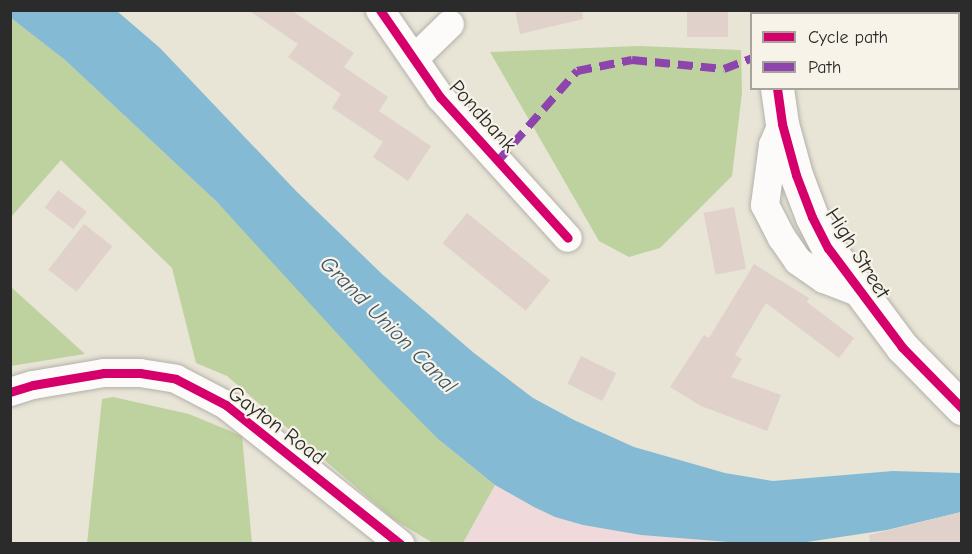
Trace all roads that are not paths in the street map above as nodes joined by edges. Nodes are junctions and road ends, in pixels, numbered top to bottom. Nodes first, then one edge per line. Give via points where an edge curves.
1 (380, 10) edge
2 (450, 24) dead end
3 (414, 59) junction
4 (777, 90) edge
5 (568, 238) dead end
6 (10, 392) edge
7 (962, 408) edge
8 (400, 543) edge

1 - 3 street, Pondbank
2 - 3 street
3 - 5 street, Pondbank via 440,97
4 - 7 street, High Street via 796,175 828,248 902,347
6 - 8 street, Gayton Road via 104,373 176,379 226,405

